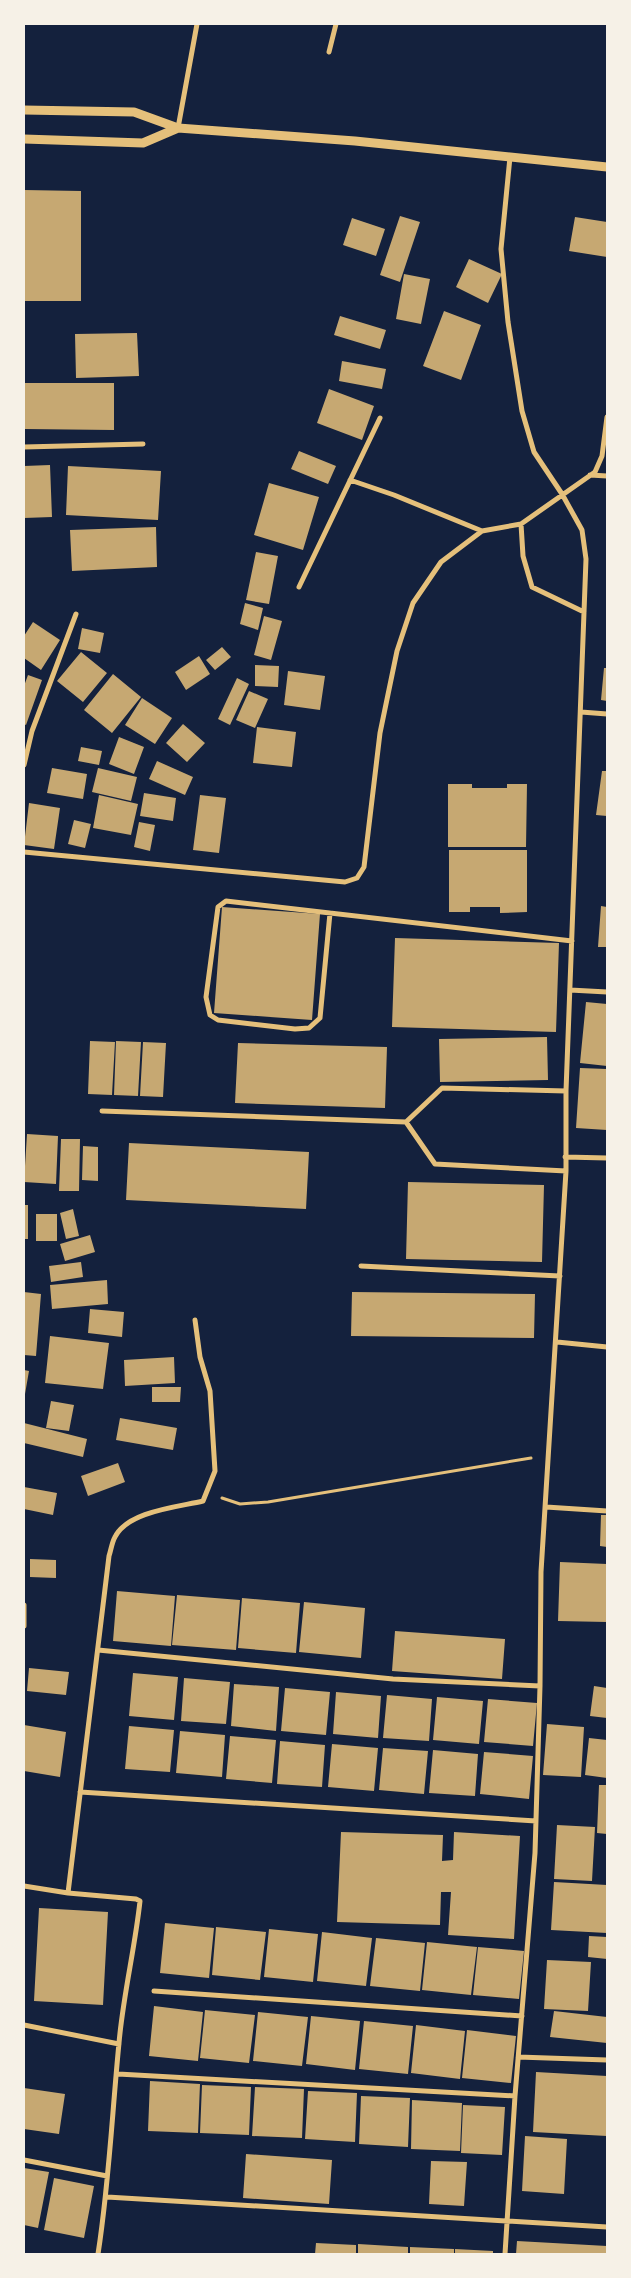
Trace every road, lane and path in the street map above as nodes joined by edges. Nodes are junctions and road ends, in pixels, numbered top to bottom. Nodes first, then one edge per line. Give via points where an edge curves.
1 (197, 24) edge
2 (336, 24) edge
3 (329, 52) dead end
4 (24, 110) edge
5 (178, 128) junction
6 (24, 138) edge
7 (510, 157) junction
8 (607, 167) edge
9 (607, 416) edge
10 (380, 418) dead end
11 (143, 444) dead end
12 (24, 447) edge
13 (590, 475) junction
14 (607, 476) edge
15 (350, 480) junction
16 (562, 494) junction
17 (521, 524) junction
18 (482, 530) junction
19 (299, 588) dead end
20 (584, 612) junction
21 (76, 614) dead end
22 (580, 712) junction
23 (607, 714) edge
24 (24, 765) edge
25 (24, 852) edge
26 (330, 913) junction
27 (572, 941) junction
28 (570, 990) junction
29 (607, 992) edge
30 (566, 1091) junction
31 (102, 1112) dead end
32 (406, 1122) junction
33 (566, 1157) junction
34 (607, 1158) edge
35 (566, 1171) junction
36 (361, 1266) dead end
37 (560, 1276) junction
38 (195, 1320) dead end
39 (556, 1342) junction
40 (607, 1347) edge
41 (549, 1455) junction
42 (210, 1489) junction
43 (546, 1508) junction
44 (607, 1511) edge
45 (24, 1605) edge
46 (24, 1626) edge
47 (98, 1650) junction
48 (540, 1686) junction
49 (80, 1792) junction
50 (536, 1821) junction
51 (24, 1886) edge
52 (68, 1893) junction
53 (154, 1991) dead end
54 (522, 2016) junction
55 (24, 2025) edge
56 (119, 2044) junction
57 (518, 2057) junction
58 (607, 2060) edge
59 (118, 2074) junction
60 (515, 2096) junction
61 (24, 2160) edge
62 (107, 2176) junction
63 (107, 2197) junction
64 (506, 2222) junction
65 (607, 2227) edge
66 (98, 2254) edge
67 (506, 2254) edge

1 - 5 street
2 - 3 street
4 - 5 street via 134,112
5 - 6 street via 143,143
5 - 7 street
7 - 8 street
7 - 16 street via 501,249 508,322 522,412 534,452
9 - 13 street via 602,456 595,472
10 - 15 street
11 - 12 street
13 - 14 street
13 - 16 street
15 - 18 street
15 - 19 street
16 - 17 street
16 - 20 street via 582,530 586,559
17 - 18 street
17 - 20 street via 523,556 532,587
18 - 25 street via 441,562 413,603 397,651 382,724 364,867 357,878 345,882
20 - 22 street
21 - 24 street via 32,732
22 - 23 street
22 - 27 street
26 - 26 street via 320,1018 309,1028 218,1020 210,1015 206,997 218,907 226,901 240,901
26 - 27 street
27 - 28 street
28 - 29 street
28 - 30 street
30 - 32 street via 442,1088
30 - 33 street
31 - 32 street
32 - 35 street via 436,1164
33 - 34 street
33 - 35 street
35 - 37 street
36 - 37 street
37 - 39 street
38 - 42 street via 210,1392 215,1472
39 - 40 street
39 - 41 street
41 - 42 path via 268,1502 240,1504 225,1500
41 - 43 street
42 - 47 street via 203,1501 146,1514 124,1525 115,1537 109,1556
43 - 44 street
43 - 48 street via 541,1572
45 - 46 street
47 - 48 street via 393,1679
47 - 49 street
48 - 50 street
49 - 50 street
49 - 52 street
50 - 54 street
51 - 52 street
52 - 56 street via 140,1901
53 - 54 street
54 - 57 street
55 - 56 street
56 - 59 street
57 - 58 street
57 - 60 street
59 - 60 street
59 - 62 street
60 - 64 street
61 - 62 street
62 - 63 street
63 - 64 street
63 - 66 street
64 - 65 street
64 - 67 street

